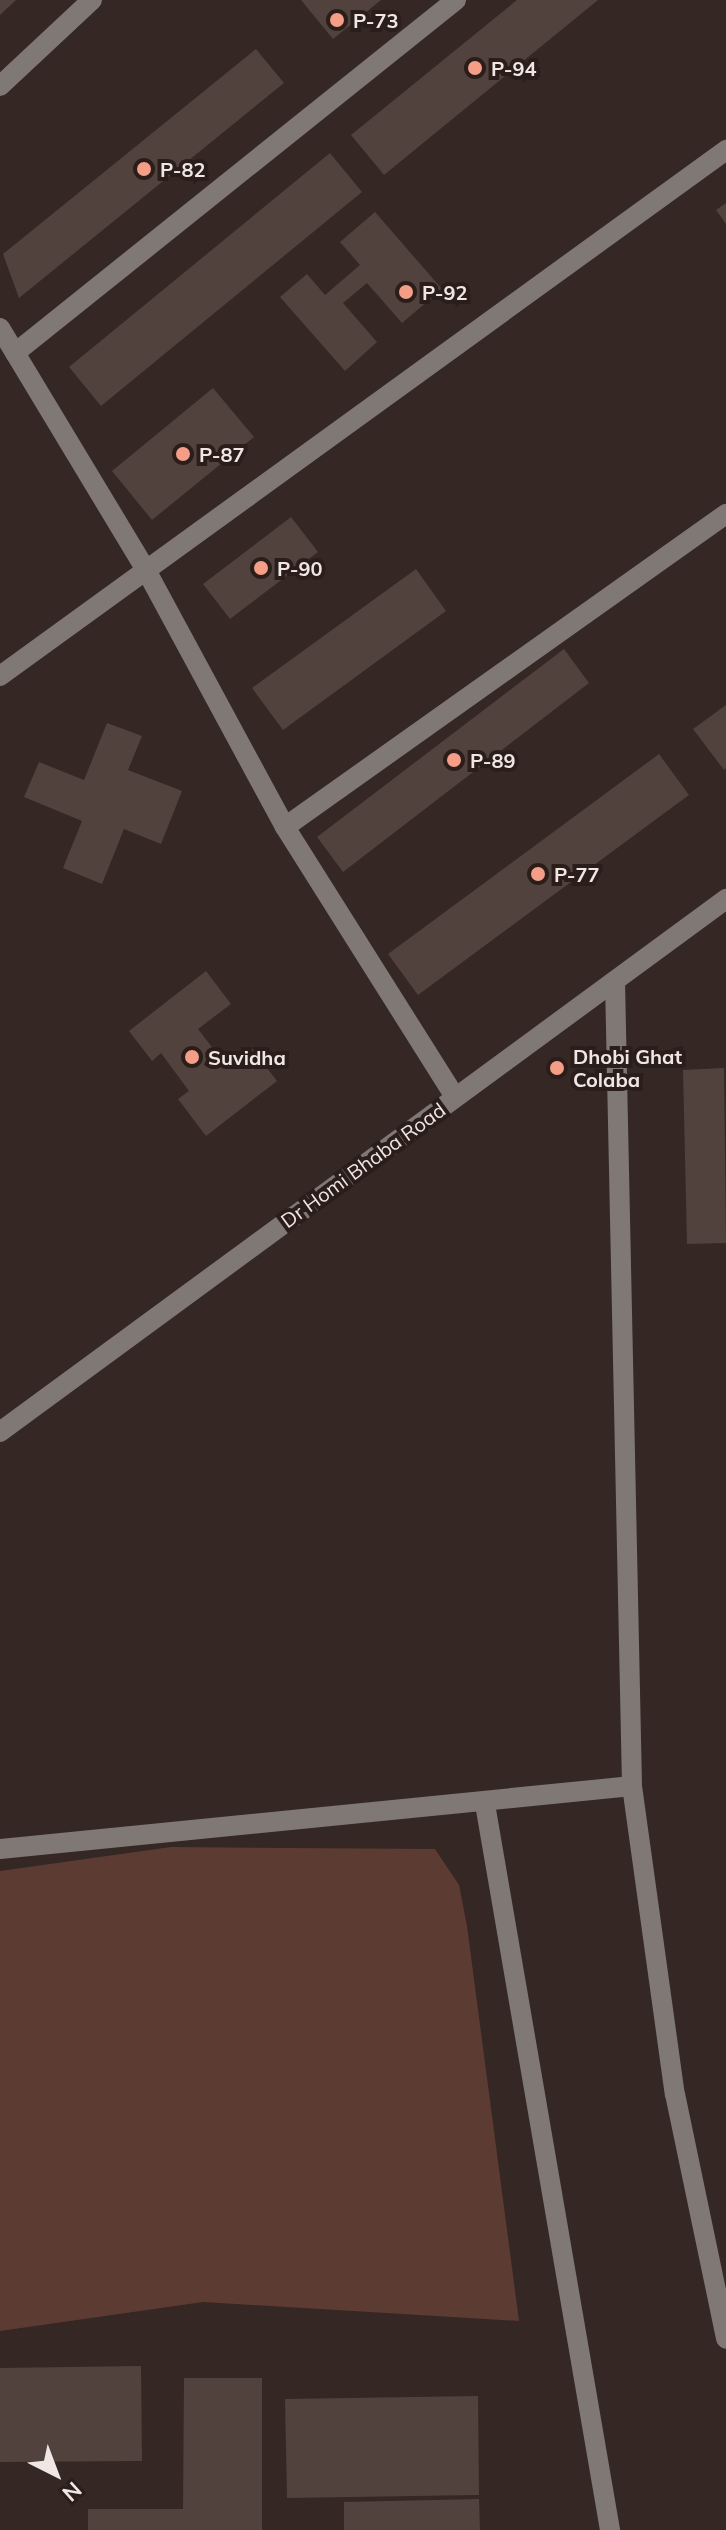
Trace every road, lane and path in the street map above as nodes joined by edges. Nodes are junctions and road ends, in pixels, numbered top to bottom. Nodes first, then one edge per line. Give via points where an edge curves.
1 (92, 0) edge
2 (456, 0) edge
3 (0, 86) edge
4 (726, 150) edge
5 (0, 328) edge
6 (15, 353) junction
7 (726, 514) edge
8 (146, 570) junction
9 (0, 676) edge
10 (285, 827) junction
11 (726, 899) edge
12 (615, 981) junction
13 (455, 1097) junction
14 (0, 1432) edge
15 (632, 1786) junction
16 (485, 1804) junction
17 (0, 1849) edge
18 (726, 2339) edge
19 (610, 2530) edge

1 - 3 street
2 - 6 street
4 - 8 street
5 - 6 street
6 - 8 street
7 - 10 street
8 - 9 street
8 - 10 street
10 - 13 street
11 - 12 street, Dr Homi Bhaba Road
12 - 13 street, Dr Homi Bhaba Road
12 - 15 street
13 - 14 street, Dr Homi Bhaba Road
15 - 16 street
15 - 18 street via 675,2094
16 - 17 street
16 - 19 street

